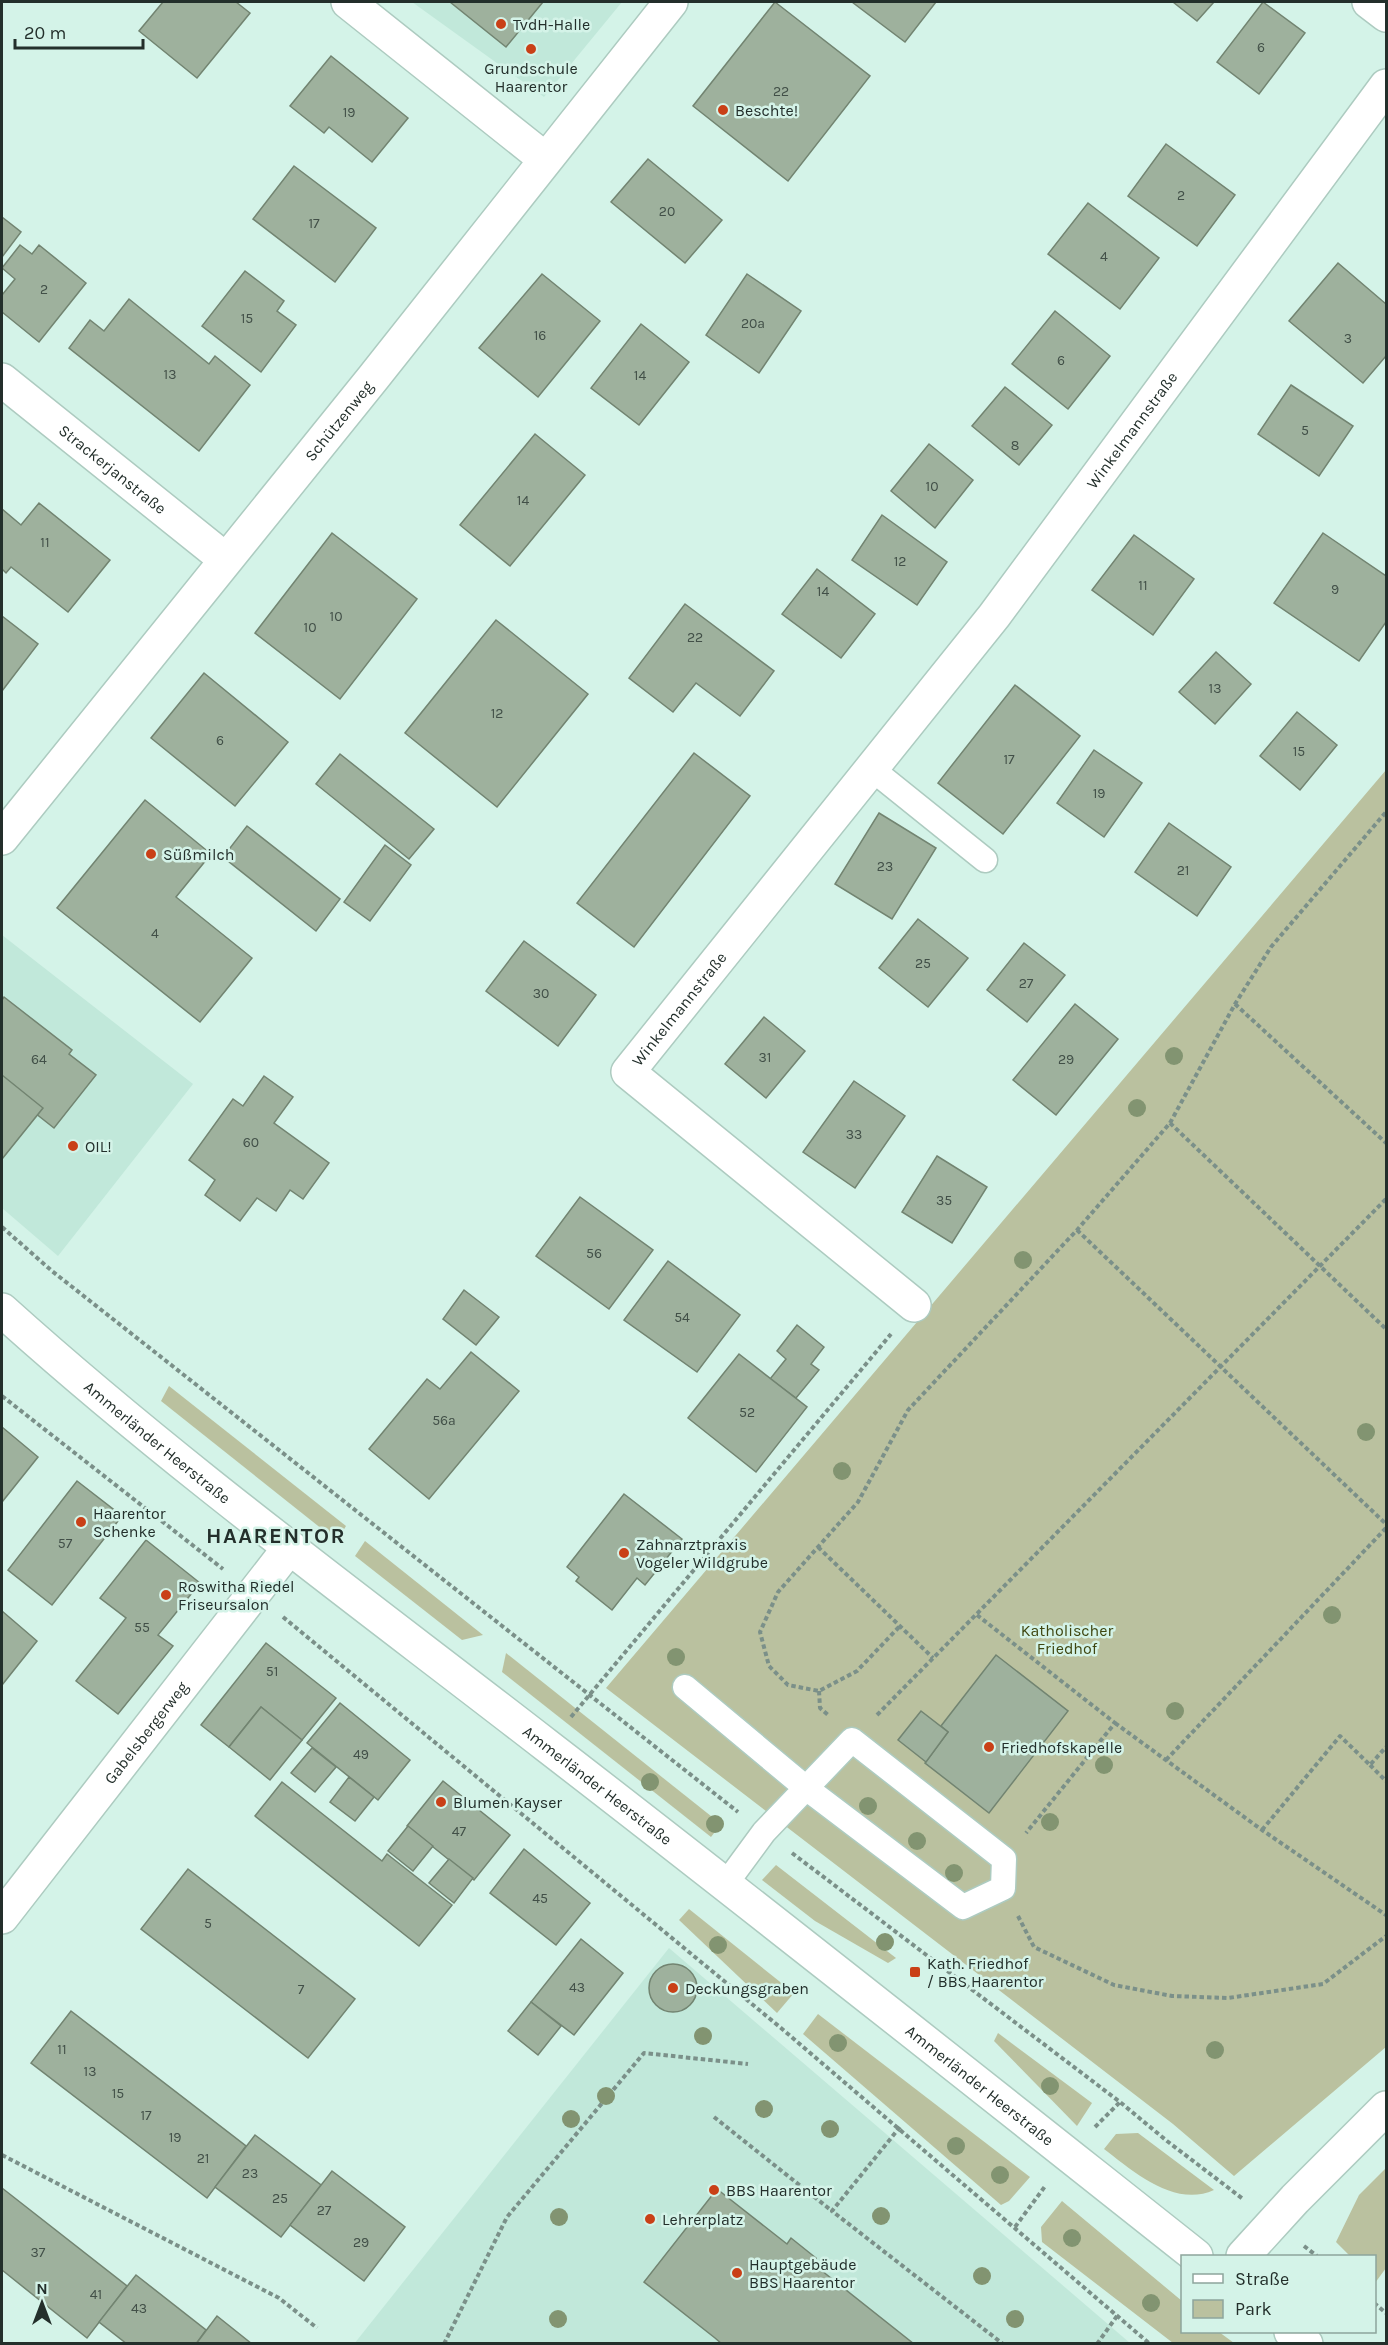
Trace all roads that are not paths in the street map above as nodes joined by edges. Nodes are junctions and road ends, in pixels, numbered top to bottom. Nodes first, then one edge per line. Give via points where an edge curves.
1 (348, 2) edge
2 (671, 2) edge
3 (1369, 2) edge
4 (1386, 15) edge
5 (1386, 86) edge
6 (545, 159) junction
7 (2, 380) edge
8 (225, 559) junction
9 (873, 770) junction
10 (2, 838) edge
11 (986, 860) dead end
12 (914, 1305) road end
13 (2, 1310) edge
14 (291, 1547) junction
15 (685, 1687) dead end
16 (806, 1788) junction
17 (725, 1886) junction
18 (2, 1917) edge
19 (1386, 2108) edge
20 (1195, 2255) edge
21 (1244, 2255) edge
22 (1294, 2333) edge
23 (1306, 2343) edge

1 - 6 main road
2 - 6 main road, Schützenweg
3 - 4 main road
5 - 9 main road, Winkelmannstraße via 994,616
6 - 8 main road, Schützenweg
7 - 8 main road, Strackerjanstraße
8 - 10 main road, Schützenweg
9 - 11 lane
9 - 12 main road, Winkelmannstraße via 628,1072
13 - 14 main road, Ammerländer Heerstraße via 75,1376
14 - 17 main road, Ammerländer Heerstraße
14 - 18 main road, Gabelsbergerweg
15 - 16 lane
16 - 16 lane via 963,1907 1003,1888 1004,1859 852,1740
16 - 17 lane via 764,1832
17 - 20 main road, Ammerländer Heerstraße
19 - 21 main road
22 - 23 main road

